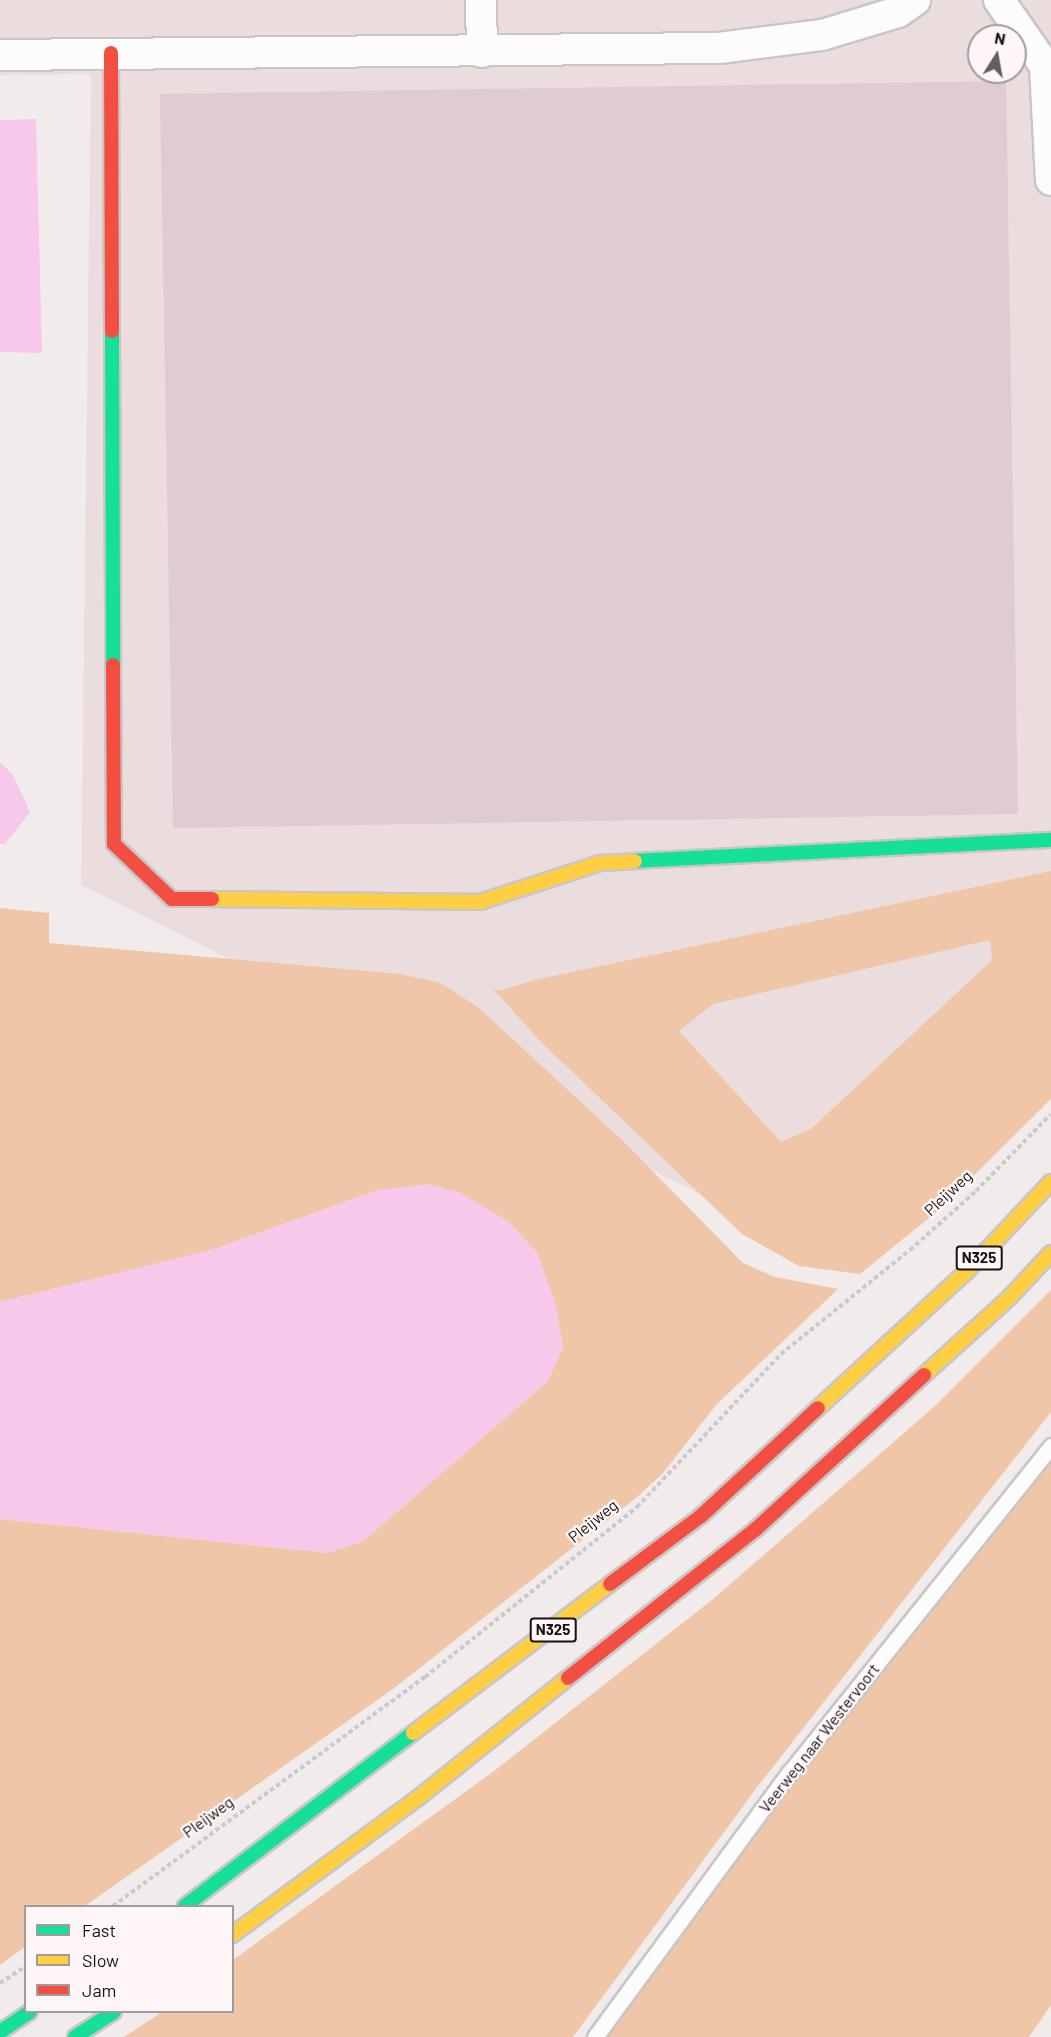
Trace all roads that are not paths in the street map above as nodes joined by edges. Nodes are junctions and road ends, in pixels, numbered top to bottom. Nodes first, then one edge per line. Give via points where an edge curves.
1 (481, 0) edge
2 (915, 0) edge
3 (999, 0) edge
4 (482, 52) junction
5 (111, 53) junction
6 (0, 55) edge
7 (1051, 180) edge
8 (1051, 840) edge
9 (1051, 1182) edge
10 (1051, 1253) edge
11 (1051, 1446) edge
12 (186, 1905) edge
13 (234, 1934) edge
14 (28, 2013) edge
15 (112, 2013) edge
16 (0, 2032) edge
17 (75, 2037) edge
18 (595, 2037) edge

1 - 4 street
2 - 4 street via 898,12 822,35 731,47
3 - 7 street via 1045,66
4 - 5 street
5 - 6 street
5 - 8 main road via 114,844 172,899 480,902 600,863
9 - 12 main road, N325 via 969,1269 701,1516
10 - 13 main road, N325 via 1010,1297 756,1529 423,1794
11 - 18 lane, Veerweg naar Westervoort via 790,1773
14 - 16 main road
15 - 17 main road

